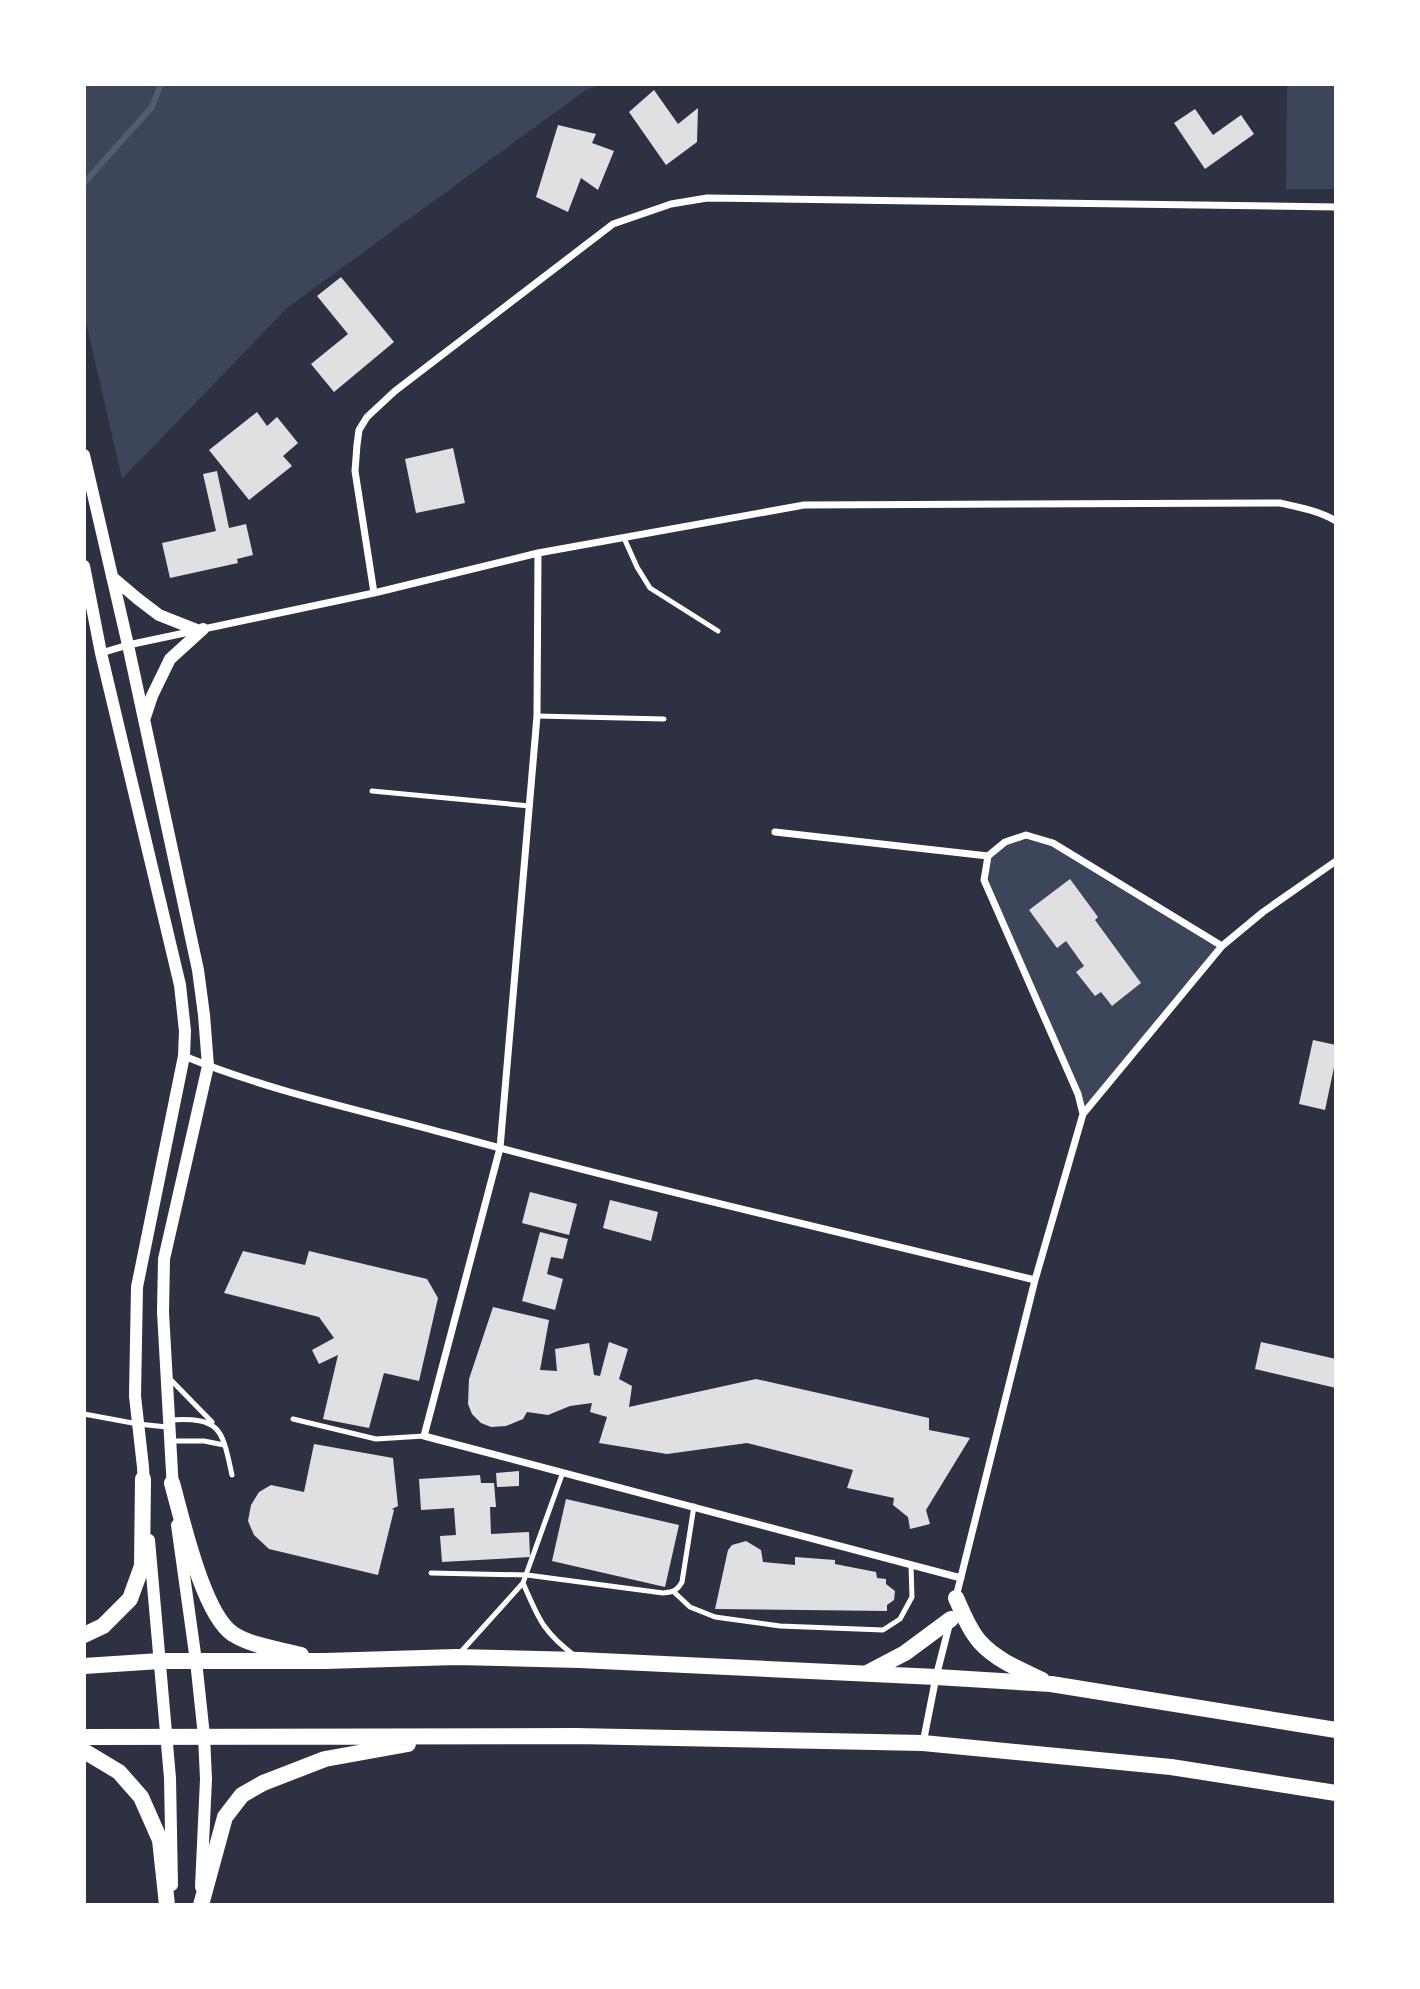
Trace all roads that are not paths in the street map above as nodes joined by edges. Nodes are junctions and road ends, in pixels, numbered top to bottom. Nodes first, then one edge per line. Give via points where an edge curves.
1 (1336, 207) edge
2 (84, 455) edge
3 (1336, 521) edge
4 (624, 538) junction
5 (538, 553) junction
6 (84, 566) edge
7 (112, 576) junction
8 (374, 593) junction
9 (200, 630) junction
10 (718, 631) dead end
11 (128, 645) junction
12 (101, 653) junction
13 (537, 716) junction
14 (664, 719) dead end
15 (145, 720) junction
16 (372, 791) dead end
17 (530, 806) junction
18 (775, 832) dead end
19 (988, 856) junction
20 (1336, 861) edge
21 (1222, 946) junction
22 (184, 1056) junction
23 (208, 1066) junction
24 (1083, 1114) junction
25 (500, 1148) junction
26 (1035, 1280) junction
27 (165, 1374) junction
28 (84, 1414) edge
29 (293, 1419) dead end
30 (138, 1424) junction
31 (168, 1424) junction
32 (215, 1427) junction
33 (424, 1436) junction
34 (169, 1441) junction
35 (224, 1445) junction
36 (563, 1472) junction
37 (232, 1475) dead end
38 (143, 1479) junction
39 (172, 1483) junction
40 (694, 1506) junction
41 (911, 1566) junction
42 (431, 1573) dead end
43 (527, 1575) junction
44 (961, 1578) junction
45 (523, 1583) junction
46 (674, 1592) junction
47 (956, 1598) junction
48 (951, 1619) junction
49 (84, 1635) edge
50 (456, 1657) junction
51 (580, 1660) junction
52 (160, 1661) junction
53 (196, 1661) junction
54 (325, 1661) junction
55 (84, 1666) edge
56 (864, 1674) junction
57 (936, 1677) junction
58 (1051, 1684) junction
59 (1336, 1730) edge
60 (166, 1736) junction
61 (204, 1736) junction
62 (84, 1737) edge
63 (448, 1737) junction
64 (923, 1743) junction
65 (84, 1751) edge
66 (1336, 1793) edge
67 (169, 1905) edge
68 (200, 1905) edge

1 - 8 street via 707,198 671,204 613,224 367,417 359,430 355,471
2 - 7 street
3 - 4 street via 1280,503 804,505
4 - 5 street
4 - 10 lane via 650,588
5 - 8 street
5 - 13 street
6 - 12 street
7 - 9 street via 159,615
7 - 11 street
8 - 9 street
9 - 11 street
9 - 15 street via 170,659
11 - 12 street
11 - 15 street
12 - 22 street via 180,985
13 - 14 lane
13 - 17 street
15 - 23 street via 198,970
16 - 17 lane
17 - 25 street
18 - 19 street
19 - 21 street via 1005,842 1026,835 1053,843
19 - 24 street via 984,880
20 - 21 street
21 - 24 street
22 - 23 street
22 - 30 street via 137,1287
23 - 25 street
23 - 27 street via 164,1258
24 - 26 street
25 - 26 street
25 - 33 street
26 - 44 street
27 - 31 street
27 - 32 lane
28 - 30 lane
29 - 33 lane via 376,1439
30 - 31 lane
30 - 38 street
31 - 32 lane via 202,1420
31 - 34 street
32 - 35 lane
33 - 36 street
34 - 35 lane
34 - 39 street
35 - 37 lane
36 - 40 street
36 - 43 lane
38 - 49 main road via 142,1566 130,1599 103,1626
38 - 52 street
39 - 53 street
39 - 54 main road via 203,1586 231,1633
40 - 41 street
40 - 46 lane via 682,1581
41 - 44 street
41 - 46 lane via 912,1597 900,1619 883,1630 780,1626 715,1617 690,1607
42 - 43 lane
43 - 45 lane
43 - 46 lane
44 - 47 street
45 - 50 lane
45 - 51 lane via 548,1633
47 - 48 street
47 - 58 main road via 981,1643 1008,1664
48 - 56 main road via 905,1653
48 - 57 street
50 - 51 main road
50 - 54 main road
51 - 56 main road
52 - 53 main road
52 - 55 main road
52 - 60 street
53 - 54 main road
53 - 61 street
56 - 57 main road
57 - 58 main road
57 - 64 street
58 - 59 main road
60 - 61 main road
60 - 62 main road
60 - 67 street
61 - 63 main road
61 - 68 street
63 - 64 main road
63 - 68 main road via 326,1759 242,1795 225,1817
64 - 66 main road via 1171,1767
65 - 67 main road via 119,1772 141,1797 160,1840

